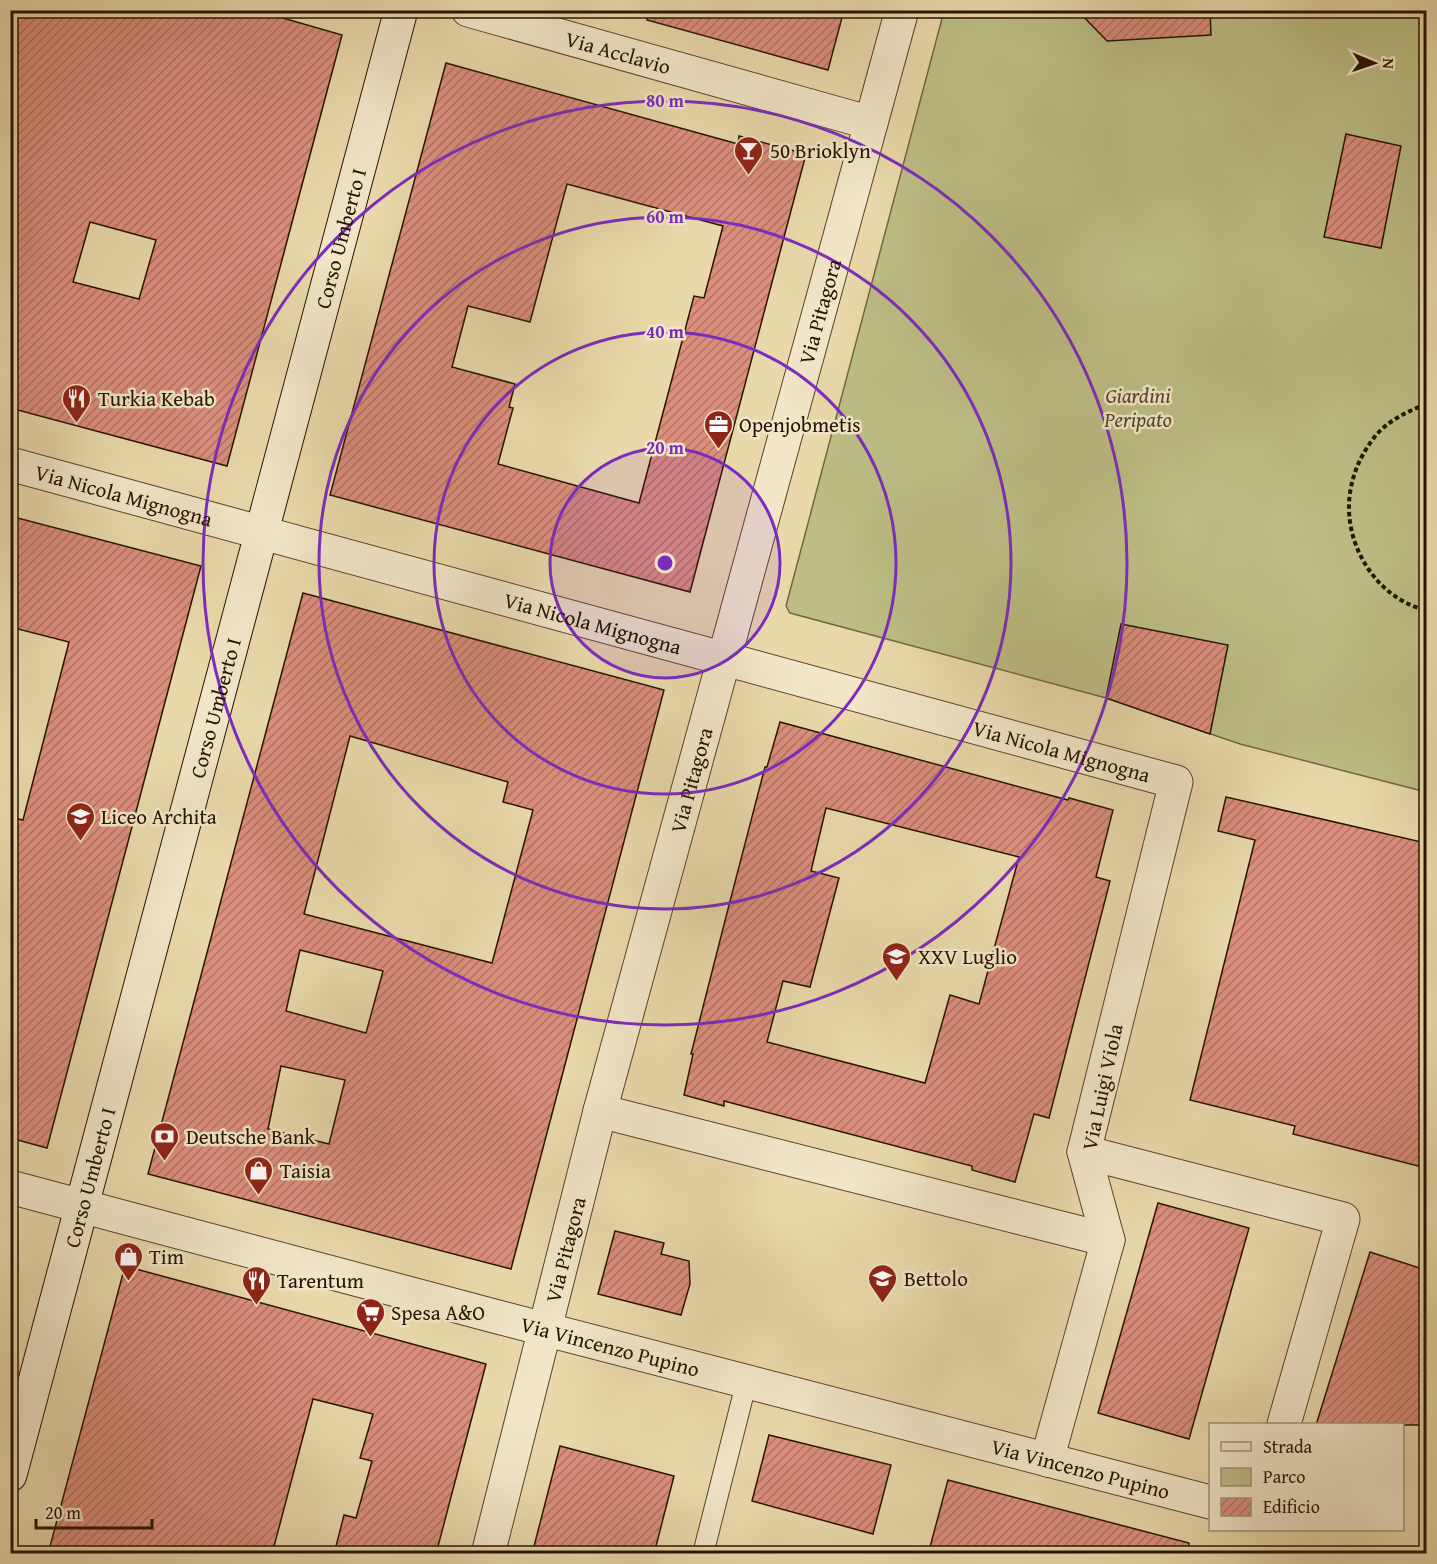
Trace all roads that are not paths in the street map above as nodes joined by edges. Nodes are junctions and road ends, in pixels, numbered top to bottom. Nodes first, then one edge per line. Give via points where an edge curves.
1 (401, 10) edge
2 (468, 10) edge
3 (902, 10) edge
4 (872, 123) junction
5 (10, 464) edge
6 (262, 532) junction
7 (724, 659) junction
8 (1176, 782) joint
9 (600, 1111) junction
10 (1084, 1152) junction
11 (10, 1187) edge
12 (82, 1206) junction
13 (1108, 1240) junction
14 (544, 1328) junction
15 (747, 1380) junction
16 (1285, 1423) edge
17 (1047, 1460) junction
18 (10, 1475) edge
19 (1209, 1502) edge
20 (488, 1554) edge
21 (703, 1554) edge

1 - 6 street, Corso Umberto I
2 - 4 street, Via Acclavio
3 - 4 street, Via Pitagora
4 - 7 street, Via Pitagora
5 - 6 street, Via Nicola Mignogna
6 - 7 street, Via Nicola Mignogna
6 - 12 street, Corso Umberto I
7 - 8 street, Via Nicola Mignogna
7 - 9 street, Via Pitagora
8 - 10 street, Via Luigi Viola
9 - 13 street
9 - 14 street, Via Pitagora
10 - 13 street, Via Luigi Viola
10 - 16 street via 1342,1219
11 - 12 street, Via Vincenzo Pupino
12 - 14 street, Via Vincenzo Pupino
12 - 18 street, Corso Umberto I
13 - 17 street
14 - 15 street, Via Vincenzo Pupino
14 - 20 street, Via Pitagora
15 - 17 street, Via Vincenzo Pupino
15 - 21 lane
17 - 19 street, Via Vincenzo Pupino

